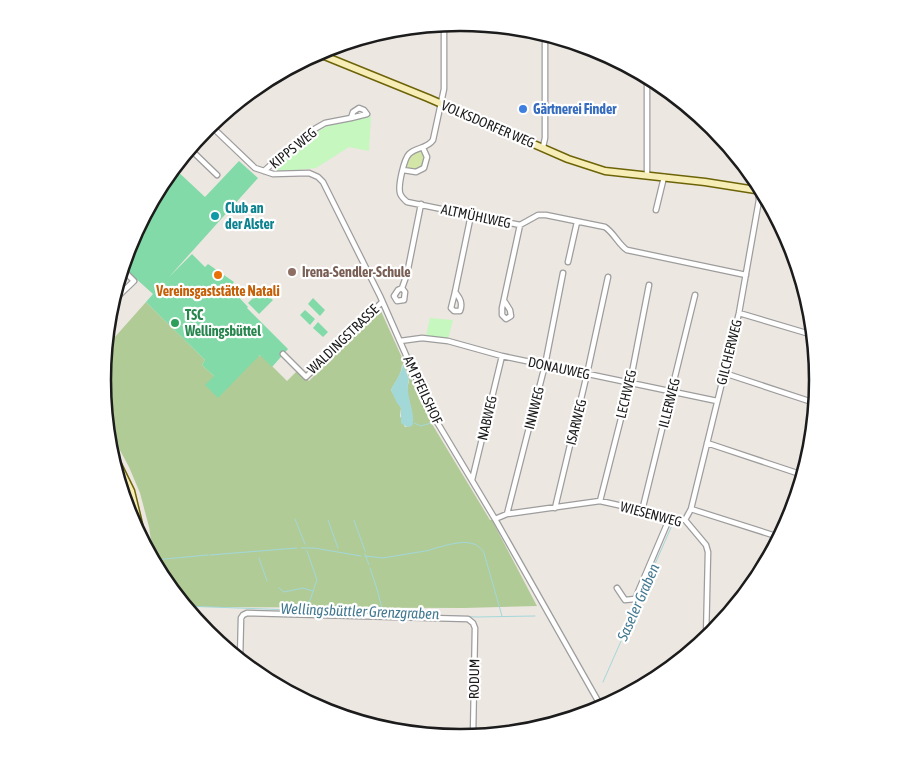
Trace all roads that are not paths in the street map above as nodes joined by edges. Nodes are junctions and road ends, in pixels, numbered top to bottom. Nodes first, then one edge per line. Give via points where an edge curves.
1 (444, 32) edge
2 (545, 42) edge
3 (328, 58) edge
4 (647, 86) edge
5 (441, 104) junction
6 (351, 118) dead end
7 (216, 131) edge
8 (542, 147) junction
9 (423, 148) junction
10 (195, 154) edge
11 (403, 170) junction
12 (264, 171) junction
13 (217, 175) dead end
14 (647, 175) junction
15 (664, 177) junction
16 (752, 189) edge
17 (759, 201) edge
18 (420, 204) junction
19 (656, 210) dead end
20 (471, 215) junction
21 (577, 222) junction
22 (520, 226) junction
23 (568, 262) dead end
24 (564, 272) dead end
25 (128, 275) edge
26 (746, 275) junction
27 (608, 277) dead end
28 (649, 286) dead end
29 (402, 288) dead end
30 (455, 292) dead end
31 (122, 293) edge
32 (695, 295) dead end
33 (382, 302) junction
34 (505, 302) dead end
35 (739, 313) junction
36 (806, 333) edge
37 (400, 341) junction
38 (283, 354) dead end
39 (502, 356) junction
40 (545, 365) junction
41 (724, 373) junction
42 (587, 374) junction
43 (630, 383) junction
44 (672, 392) junction
45 (717, 401) junction
46 (808, 401) edge
47 (707, 443) junction
48 (796, 473) edge
49 (472, 480) junction
50 (127, 483) edge
51 (131, 491) joint
52 (133, 501) edge
53 (600, 501) junction
54 (555, 508) junction
55 (691, 508) junction
56 (642, 511) junction
57 (507, 514) junction
58 (670, 517) junction
59 (495, 519) junction
60 (685, 520) junction
61 (773, 535) edge
62 (618, 588) dead end
63 (706, 628) edge
64 (241, 651) edge
65 (598, 700) edge
66 (473, 728) edge

1 - 5 street, ALTMÜHLWEG via 445,79
2 - 8 street via 545,138
3 - 5 street, VOLKSDORFER WEG
4 - 14 street
5 - 8 street, VOLKSDORFER WEG
5 - 9 street, ALTMÜHLWEG via 433,140
6 - 12 street, KIPPS WEG via 325,123 304,135
7 - 12 street, AM PFEILSHOF via 255,168
8 - 14 street, VOLKSDORFER WEG via 605,170
9 - 11 street, ALTMÜHLWEG via 410,153 404,160
9 - 11 street, ALTMÜHLWEG via 427,157 424,168 416,172
10 - 13 street
11 - 18 street, ALTMÜHLWEG via 400,193 407,202
12 - 33 street, AM PFEILSHOF via 273,174 309,173 323,182
14 - 15 street, VOLKSDORFER WEG
15 - 16 street, VOLKSDORFER WEG
15 - 19 street
17 - 26 street, GILCHERWEG
18 - 20 street, ALTMÜHLWEG
18 - 29 street
20 - 22 street, ALTMÜHLWEG
20 - 30 street
21 - 22 street, ALTMÜHLWEG via 538,215
21 - 23 street
21 - 26 street, ALTMÜHLWEG via 606,227 624,248 631,251
22 - 34 street
24 - 40 street, INNWEG
25 - 31 street via 134,281
26 - 35 street, GILCHERWEG
27 - 42 street, ISARWEG
28 - 43 street, LECHWEG
32 - 44 street, ILLERWEG
33 - 37 street, AM PFEILSHOF
33 - 38 street, WALDINGSTRASSE via 306,377
35 - 36 street
35 - 41 street, GILCHERWEG
37 - 39 street, DONAUWEG via 422,338 448,341
37 - 49 street, AM PFEILSHOF via 431,412
39 - 40 street, DONAUWEG
39 - 49 street, NABWEG
40 - 42 street, DONAUWEG
40 - 57 street, INNWEG
41 - 45 street, GILCHERWEG
41 - 46 street
42 - 43 street, DONAUWEG
42 - 54 street, ISARWEG
43 - 44 street, DONAUWEG
43 - 53 street, LECHWEG
44 - 45 street, DONAUWEG
44 - 56 street, ILLERWEG
45 - 47 street, GILCHERWEG
47 - 48 street
47 - 55 street, GILCHERWEG
49 - 59 street, AM PFEILSHOF
50 - 51 street
51 - 52 street
53 - 54 street, WIESENWEG
53 - 56 street, WIESENWEG
54 - 57 street, WIESENWEG
55 - 60 street, GILCHERWEG
55 - 61 street
56 - 58 street, WIESENWEG
57 - 59 street, WIESENWEG
58 - 60 street, WIESENWEG
58 - 62 street via 635,599 625,600
59 - 65 street, AM PFEILSHOF
60 - 63 street, WIESENWEG via 708,552
64 - 66 street, RODUM via 243,615 247,613 468,619 476,628

